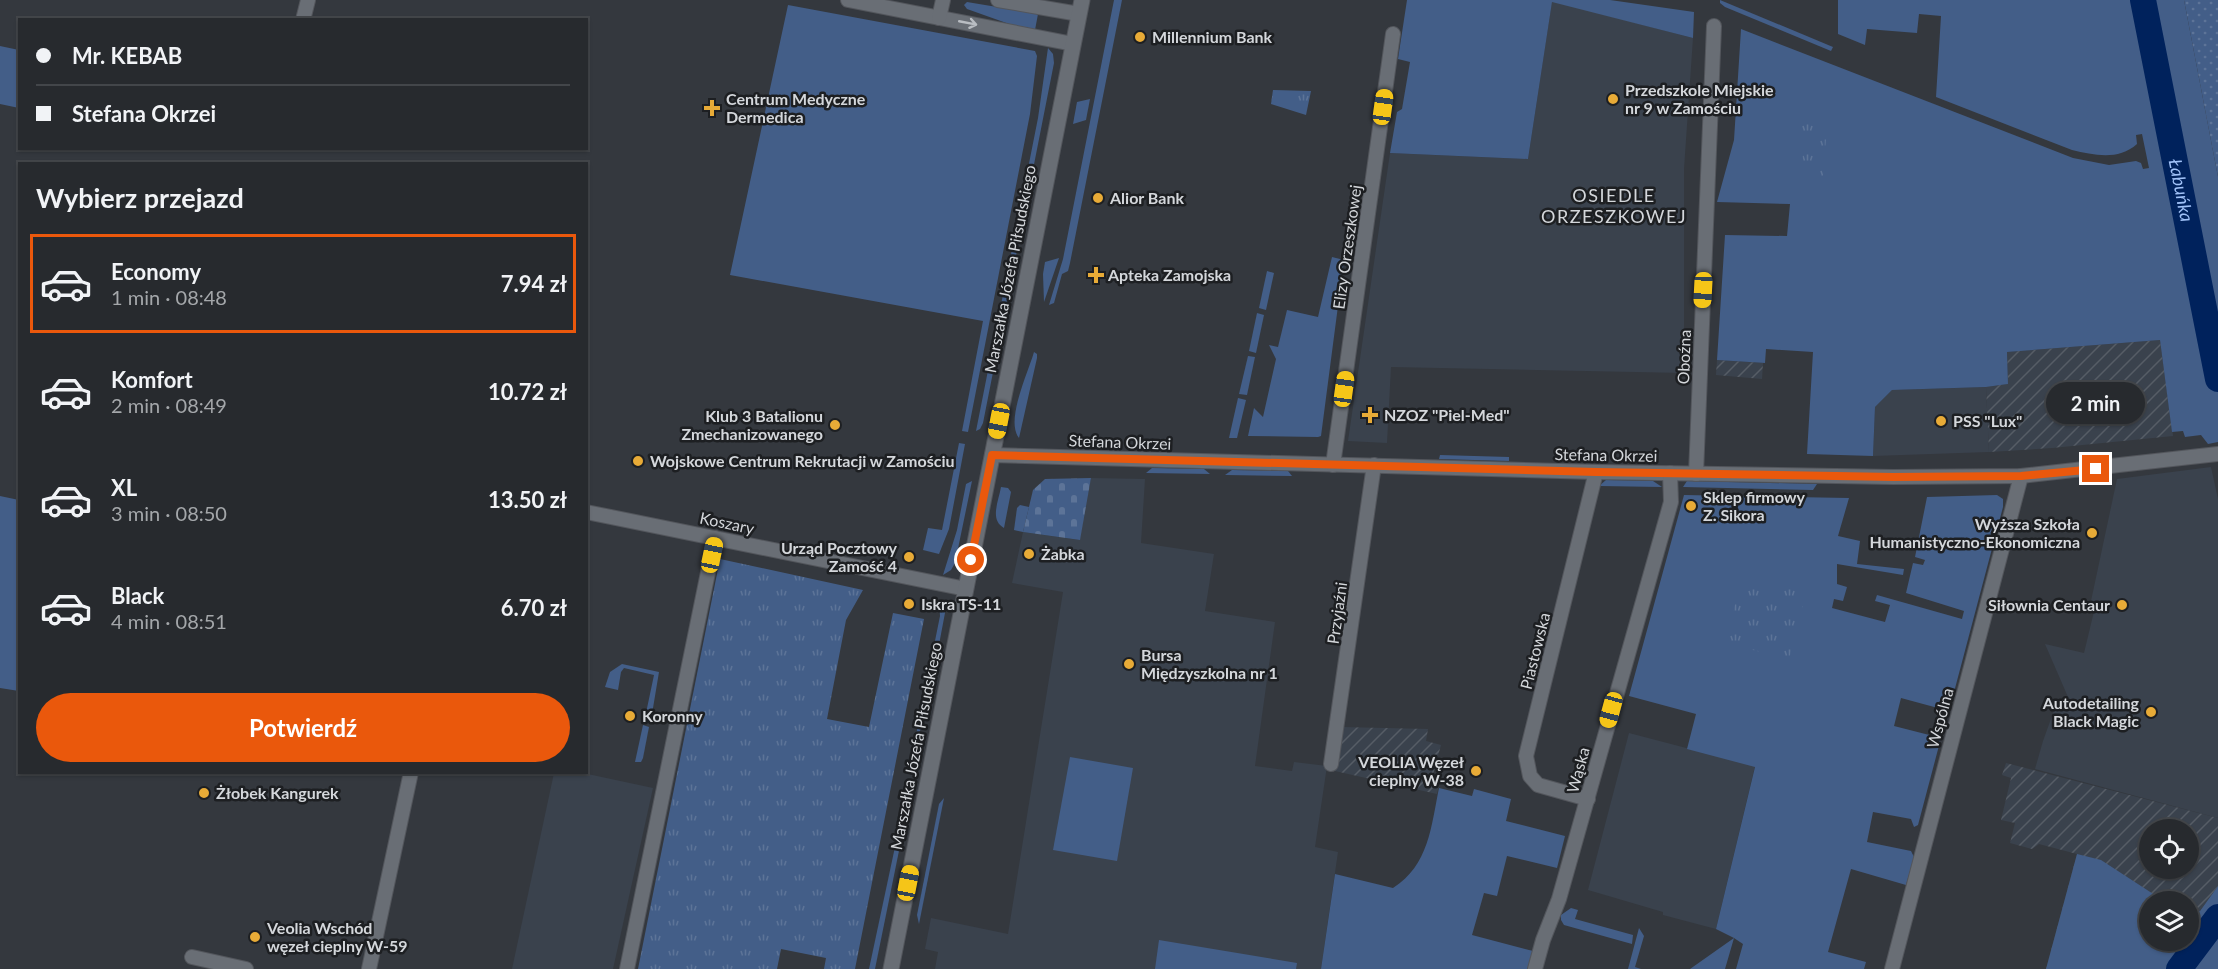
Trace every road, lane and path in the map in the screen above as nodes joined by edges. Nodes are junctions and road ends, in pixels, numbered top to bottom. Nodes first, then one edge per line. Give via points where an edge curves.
1 (308, 0) edge
2 (849, 0) edge
3 (943, 0) edge
4 (998, 0) edge
5 (1080, 7) edge
6 (304, 18) edge
7 (939, 18) junction
8 (1714, 26) dead end
9 (1393, 34) dead end
10 (1073, 44) junction
11 (2216, 454) edge
12 (992, 455) junction
13 (1334, 465) junction
14 (1374, 465) junction
15 (1596, 472) junction
16 (1670, 473) junction
17 (1696, 474) junction
18 (2021, 476) junction
19 (588, 512) edge
20 (715, 538) junction
21 (966, 589) junction
22 (1331, 764) dead end
23 (411, 774) edge
24 (1588, 799) junction
25 (192, 957) dead end
26 (246, 969) edge
27 (369, 969) edge
28 (627, 969) edge
29 (891, 969) edge
30 (1535, 969) edge
31 (1892, 969) edge

1 - 6 street
2 - 7 street
3 - 7 street
4 - 5 street
5 - 10 street, Marszałka Józefa Piłsudskiego
7 -> 10 street
8 - 17 street, Oboźna
9 - 13 street, Elizy Orzeszkowej
10 - 12 street, Marszałka Józefa Piłsudskiego
11 - 18 street, Stefana Okrzei
12 - 13 street, Stefana Okrzei
12 - 21 street, Marszałka Józefa Piłsudskiego
13 - 14 street, Stefana Okrzei
14 - 15 street, Stefana Okrzei
14 - 22 street, Przyjaźni
15 - 16 street, Stefana Okrzei
15 - 24 street, Piastowska via 1526,756 1530,776 1538,785
16 - 17 street, Stefana Okrzei
16 - 24 street, Wąska via 1671,502
17 - 18 street, Stefana Okrzei
18 - 31 street, Wspólna
19 - 20 street, Koszary
20 - 21 street, Koszary
20 - 28 street
21 - 29 street, Marszałka Józefa Piłsudskiego
23 - 27 street
24 - 30 street, Wąska
25 - 26 street

